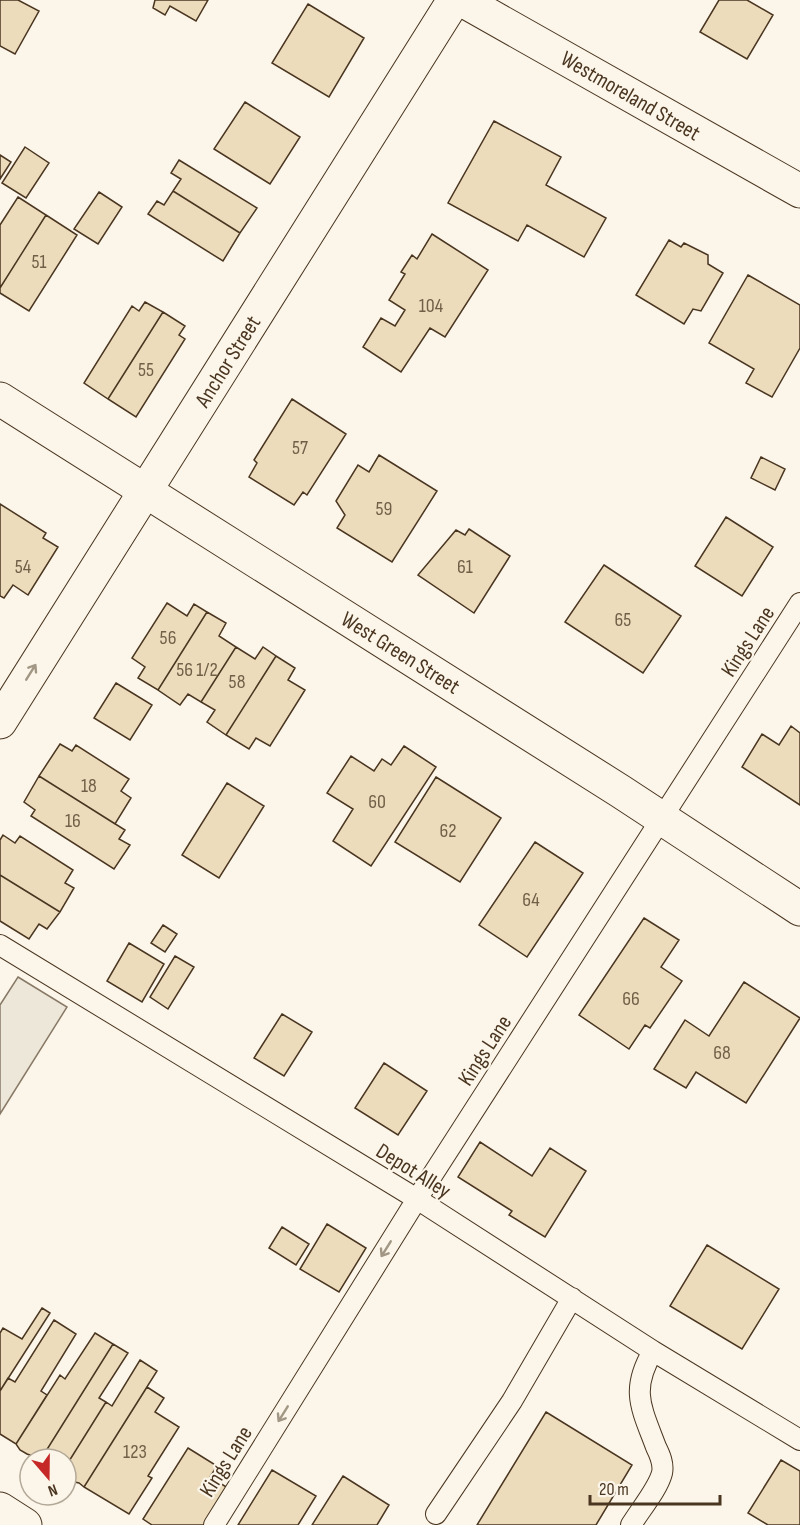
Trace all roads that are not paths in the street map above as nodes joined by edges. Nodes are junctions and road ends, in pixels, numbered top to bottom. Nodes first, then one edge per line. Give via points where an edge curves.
1 (454, 0) edge
2 (462, 0) edge
3 (800, 191) edge
4 (0, 399) edge
5 (146, 489) junction
6 (800, 603) edge
7 (0, 722) edge
8 (661, 818) junction
9 (800, 909) edge
10 (0, 945) edge
11 (417, 1199) junction
12 (572, 1298) junction
13 (653, 1351) junction
14 (800, 1440) edge
15 (0, 1509) edge
16 (436, 1514) dead end
17 (25, 1525) edge
18 (214, 1525) edge
19 (631, 1525) edge

1 - 5 street, Anchor Street
2 - 3 street, Westmoreland Street
4 - 5 street, West Green Street
7 -> 5 street, Anchor Street
5 - 8 street, West Green Street
6 - 8 lane, Kings Lane
8 - 9 street, West Green Street
8 - 11 lane, Kings Lane
10 - 11 lane, Depot Alley
11 - 12 lane, Depot Alley
11 -> 18 lane, Kings Lane
12 - 13 lane, Depot Alley
12 - 16 lane via 512,1401
13 - 14 lane, Depot Alley
13 - 19 lane via 642,1369 639,1390 643,1413 662,1460 662,1472
15 - 17 street

